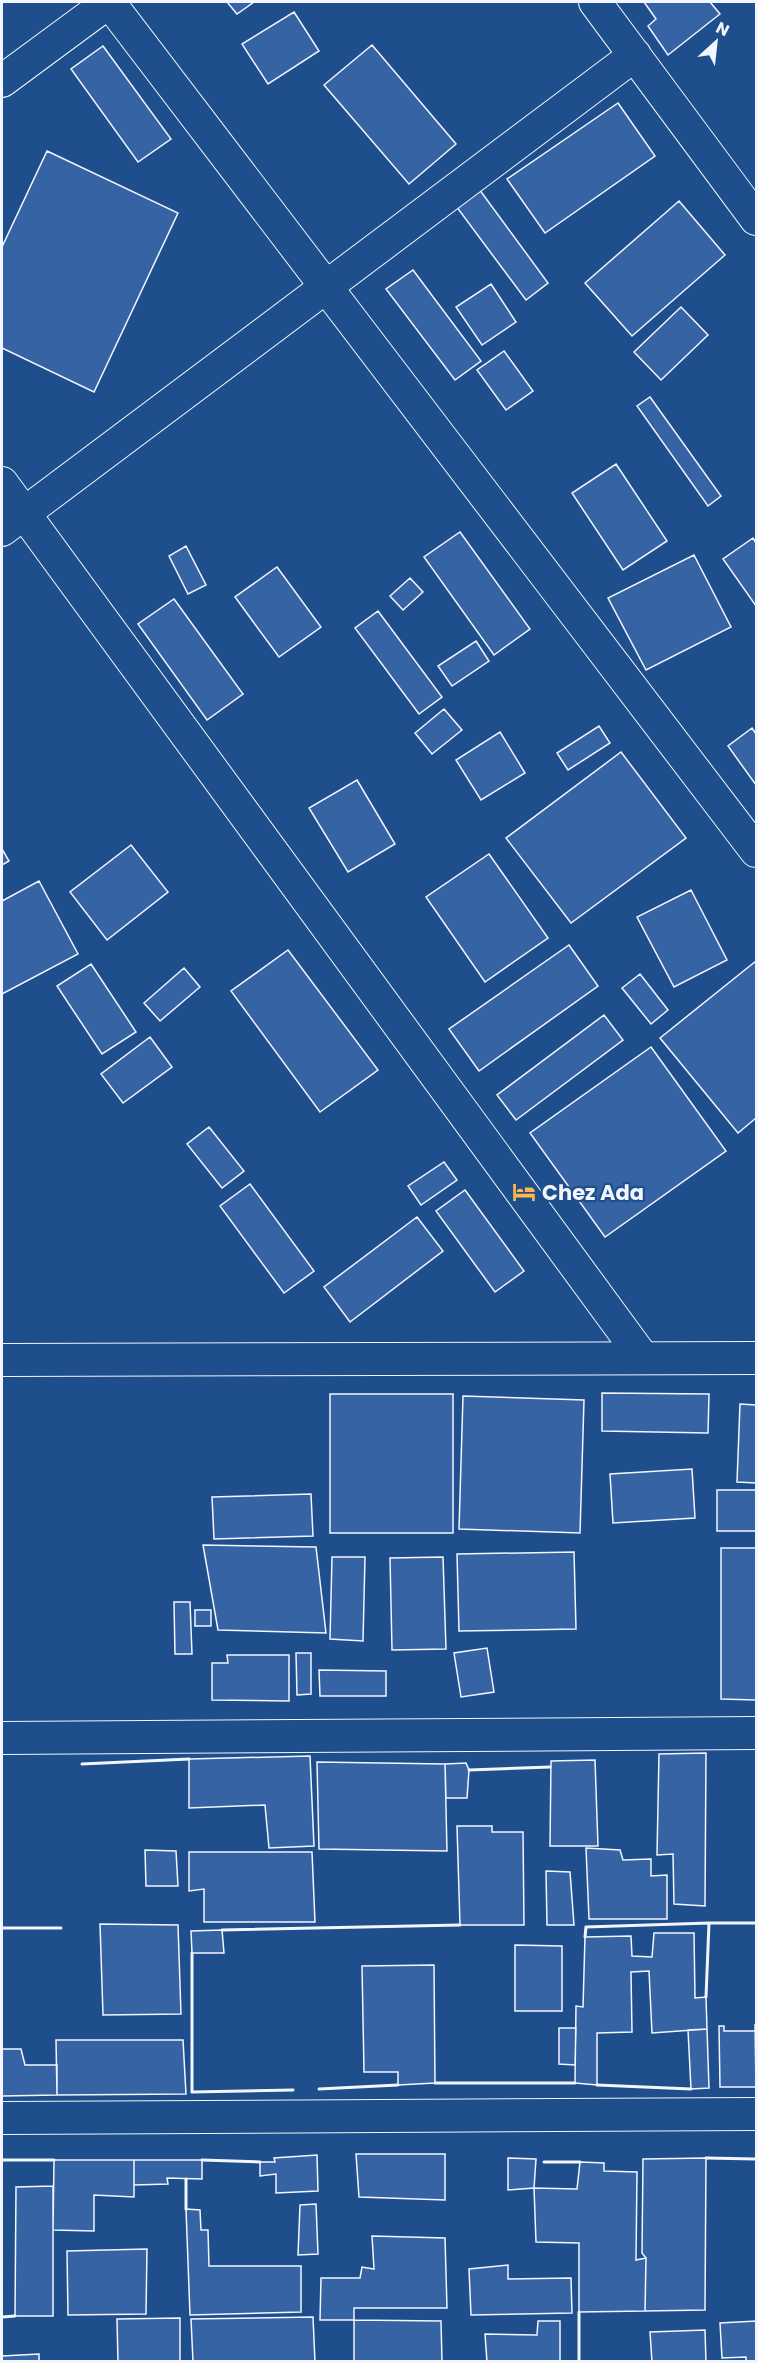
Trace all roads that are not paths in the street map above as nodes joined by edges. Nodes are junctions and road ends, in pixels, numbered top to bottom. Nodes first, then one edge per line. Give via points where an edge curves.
1 (109, 2) edge
2 (595, 2) edge
3 (635, 55) junction
4 (2, 81) edge
5 (756, 219) edge
6 (326, 287) junction
7 (2, 483) edge
8 (13, 522) edge
9 (756, 851) edge
10 (643, 1358) junction
11 (756, 1358) edge
12 (2, 1360) edge
13 (756, 1733) edge
14 (2, 1738) edge
15 (756, 2114) edge
16 (2, 2118) edge

1 - 4 street
1 - 6 street
2 - 3 street
3 - 5 street
3 - 6 street
6 - 8 street
6 - 9 street
7 - 8 street
8 - 10 street
10 - 11 street
10 - 12 street
13 - 14 street
15 - 16 street

